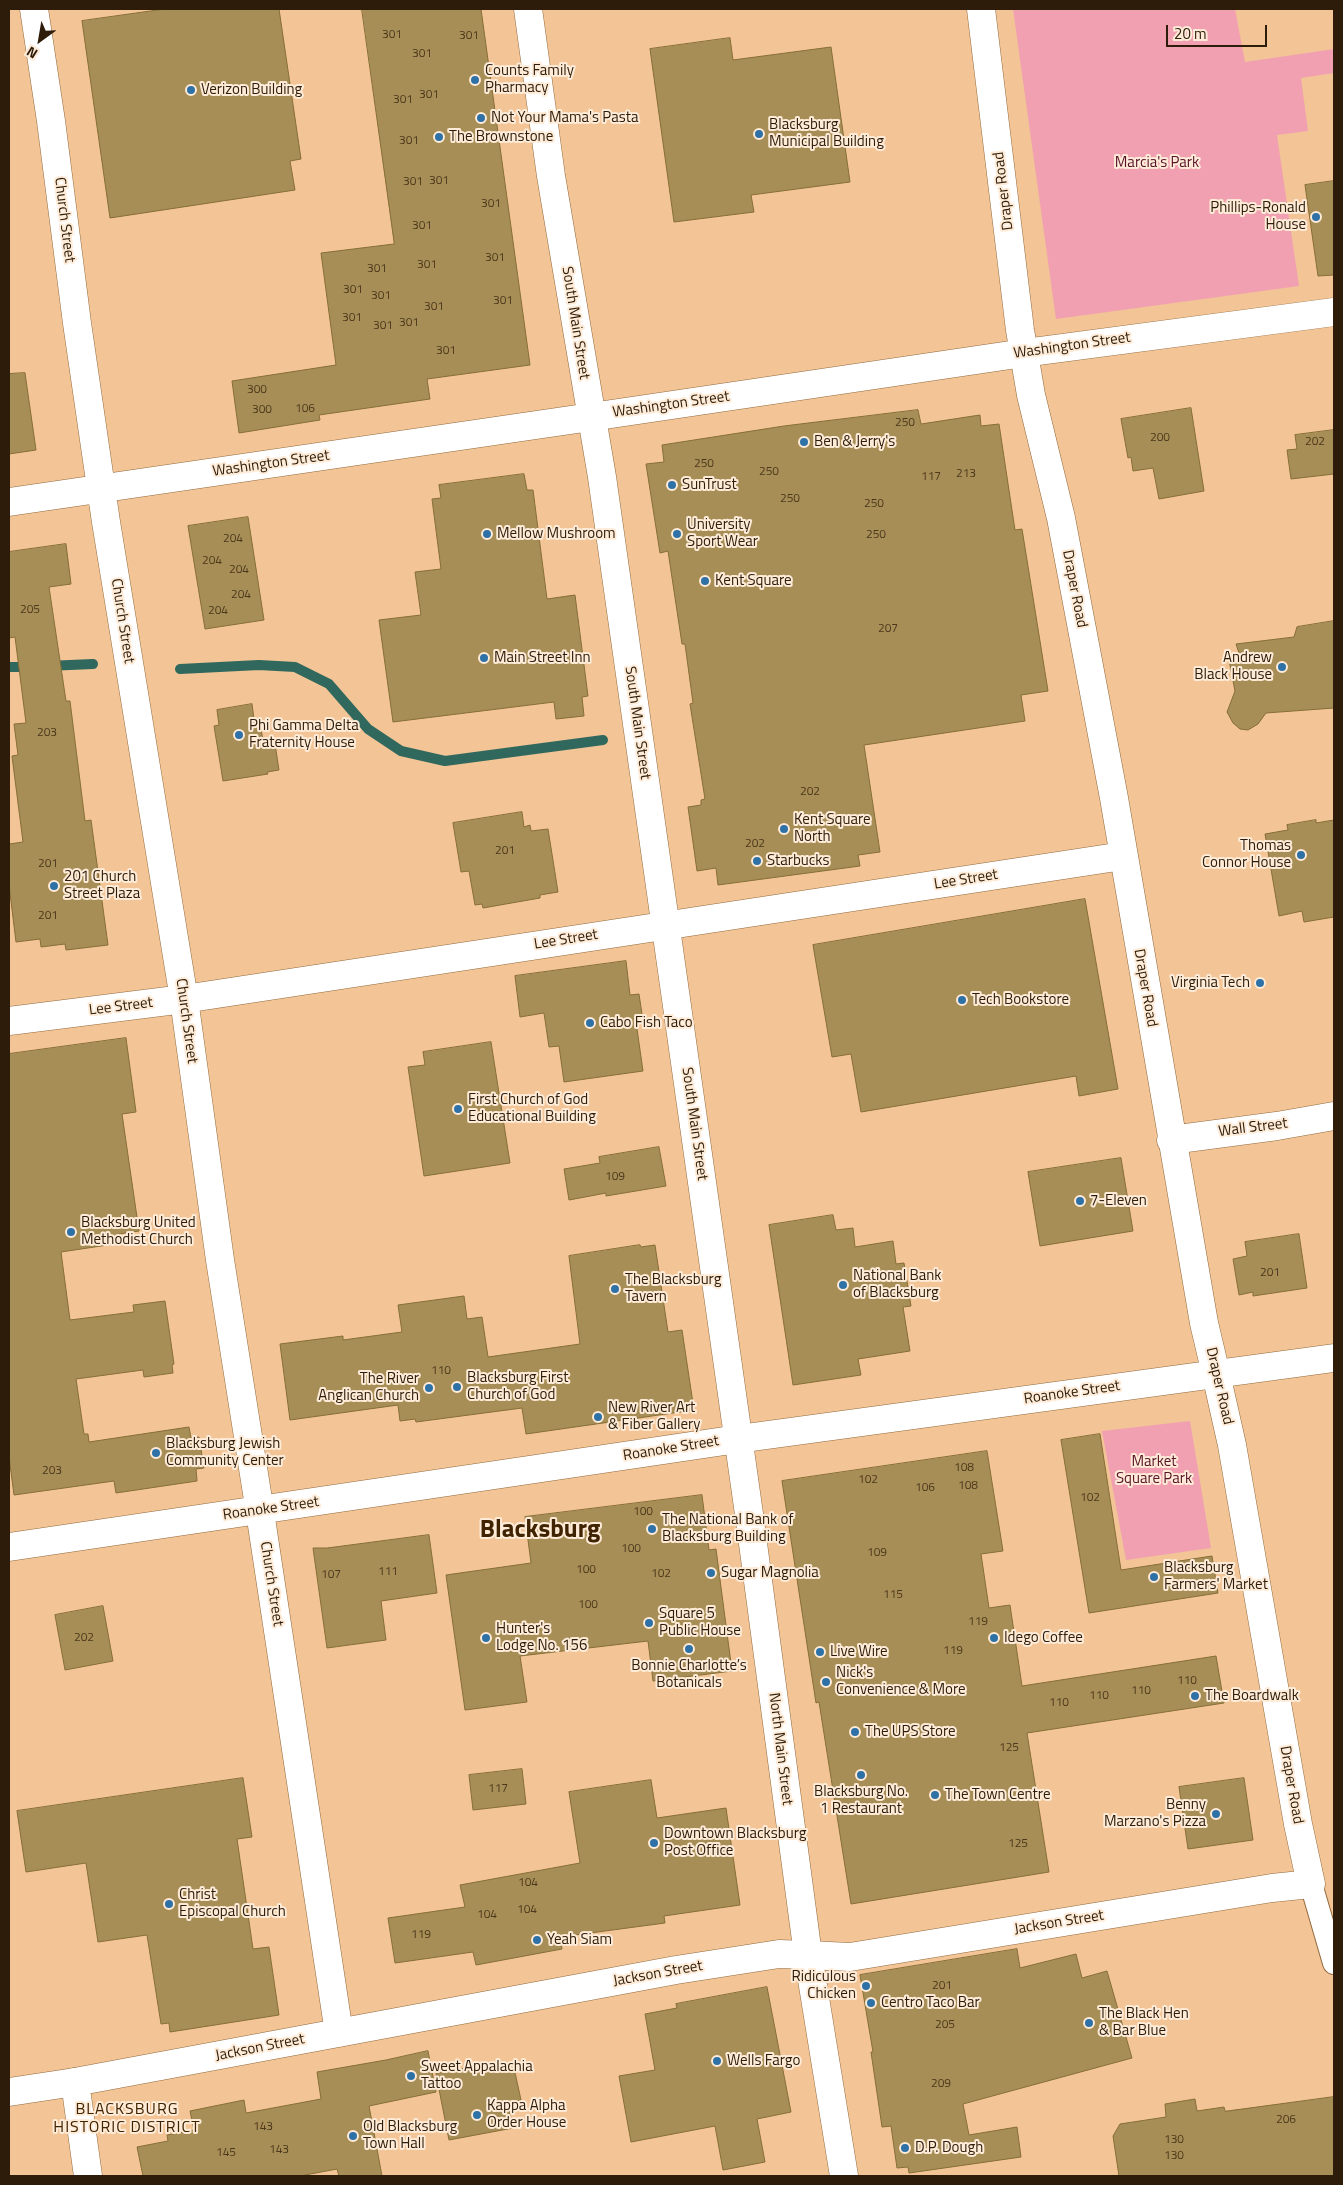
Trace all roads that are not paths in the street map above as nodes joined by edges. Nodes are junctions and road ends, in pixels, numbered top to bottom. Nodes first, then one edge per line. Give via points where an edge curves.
1 (34, 9) edge
2 (528, 9) edge
3 (981, 9) edge
4 (1334, 312) edge
5 (1024, 353) junction
6 (591, 417) junction
7 (101, 488) junction
8 (9, 502) edge
9 (1123, 856) junction
10 (666, 926) junction
11 (184, 998) junction
12 (9, 1021) edge
13 (1334, 1116) edge
14 (1171, 1140) junction
15 (1334, 1358) edge
16 (1216, 1374) junction
17 (738, 1439) junction
18 (260, 1512) junction
19 (9, 1547) edge
20 (1311, 1884) junction
21 (808, 1955) junction
22 (1334, 1963) edge
23 (339, 2033) junction
24 (75, 2082) junction
25 (9, 2092) edge
26 (88, 2176) edge
27 (844, 2176) edge

1 - 7 street, Church Street
2 - 6 street, South Main Street via 550,176
3 - 5 street, Draper Road
4 - 5 street, Washington Street
5 - 6 street, Washington Street
5 - 9 street, Draper Road via 1061,518
6 - 7 street, Washington Street
6 - 10 street, South Main Street
7 - 8 street, Washington Street
7 - 11 street, Church Street
9 - 10 street, Lee Street
9 - 14 street, Draper Road
10 - 11 street, Lee Street
10 - 17 street, South Main Street
11 - 12 street, Lee Street
11 - 18 street, Church Street via 220,1260
13 - 14 street, Wall Street
14 - 16 street, Draper Road
15 - 16 street, Roanoke Street
16 - 17 street, Roanoke Street
16 - 20 street, Draper Road via 1232,1445
17 - 18 street, Roanoke Street
17 - 21 street, North Main Street
18 - 19 street, Roanoke Street
18 - 23 street, Church Street
20 - 21 street, Jackson Street via 850,1957
20 - 22 street, Draper Road
21 - 23 street, Jackson Street via 779,1954 676,1970
21 - 27 street, North Main Street
23 - 24 street, Jackson Street
24 - 25 street, Jackson Street
24 - 26 street

